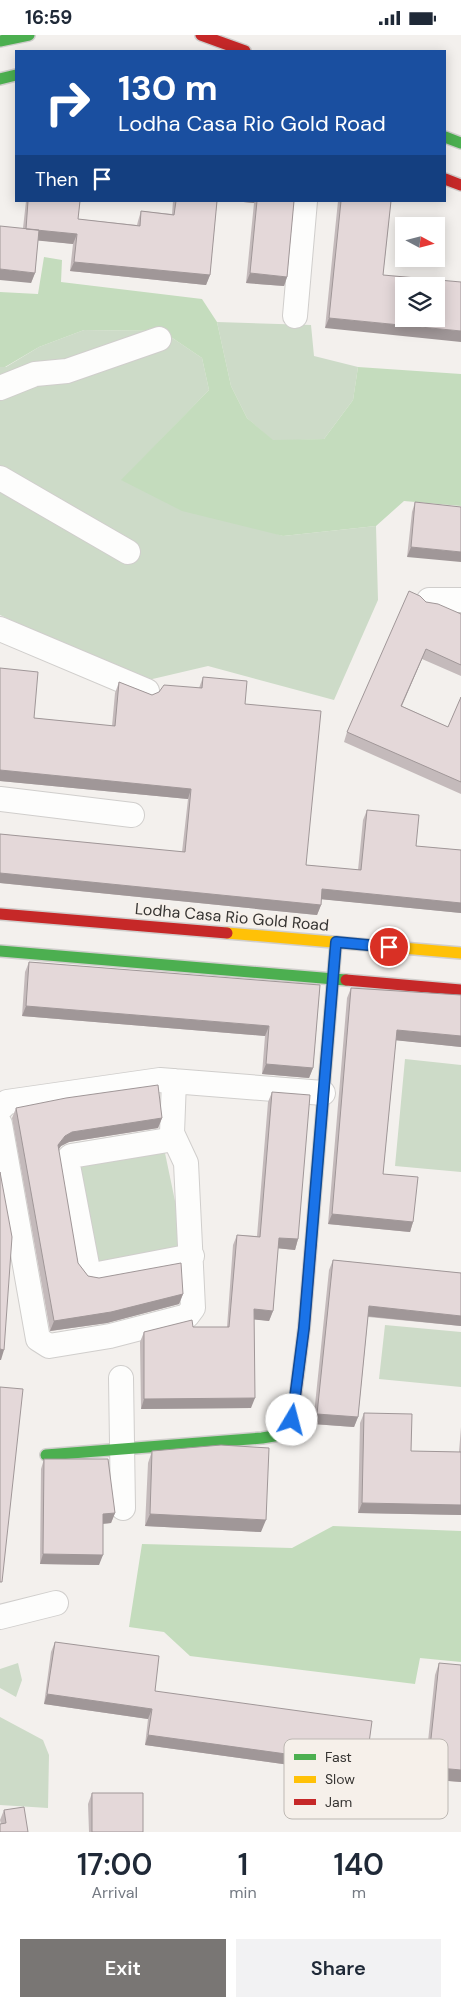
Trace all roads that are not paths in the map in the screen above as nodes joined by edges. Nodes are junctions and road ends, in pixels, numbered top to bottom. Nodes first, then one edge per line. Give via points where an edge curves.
1 (29, 35) edge
2 (201, 35) edge
3 (0, 41) edge
4 (242, 50) edge
5 (15, 75) edge
6 (0, 79) edge
7 (446, 137) edge
8 (461, 143) edge
9 (446, 179) edge
10 (461, 185) edge
11 (305, 202) edge
12 (295, 316) dead end
13 (159, 339) dead end
14 (0, 388) edge
15 (0, 478) edge
16 (128, 552) dead end
17 (429, 599) dead end
18 (461, 600) edge
19 (0, 629) edge
20 (147, 691) edge
21 (0, 799) edge
22 (132, 815) dead end
23 (0, 914) edge
24 (336, 942) junction
25 (0, 951) edge
26 (461, 953) edge
27 (333, 979) junction
28 (461, 990) edge
29 (174, 1081) junction
30 (323, 1093) junction
31 (0, 1109) edge
32 (0, 1124) edge
33 (174, 1139) junction
34 (192, 1256) junction
35 (121, 1378) dead end
36 (123, 1450) junction
37 (46, 1455) dead end
38 (123, 1508) dead end
39 (56, 1603) dead end
40 (0, 1617) edge

1 - 3 street
2 - 4 street
5 - 6 street
7 - 8 street
9 - 10 street
11 - 12 street
13 - 14 street via 67,371 35,374
15 - 16 street
17 - 18 street
19 - 20 street
21 - 22 street
23 - 24 street, Lodha Casa Rio Gold Road
24 - 26 street, Lodha Casa Rio Gold Road
24 - 27 street
25 - 27 street
27 - 28 street
27 - 30 street
29 - 30 street
29 - 31 street via 160,1080 7,1101
29 - 33 street
30 - 36 street via 304,1328 292,1420 280,1435 262,1439
32 - 34 street via 38,1339 49,1346 110,1336 188,1317 193,1309
33 - 34 street via 186,1163
33 - 34 street via 71,1156 67,1160 88,1270 93,1275
35 - 36 street
36 - 37 street
36 - 38 street
39 - 40 street

